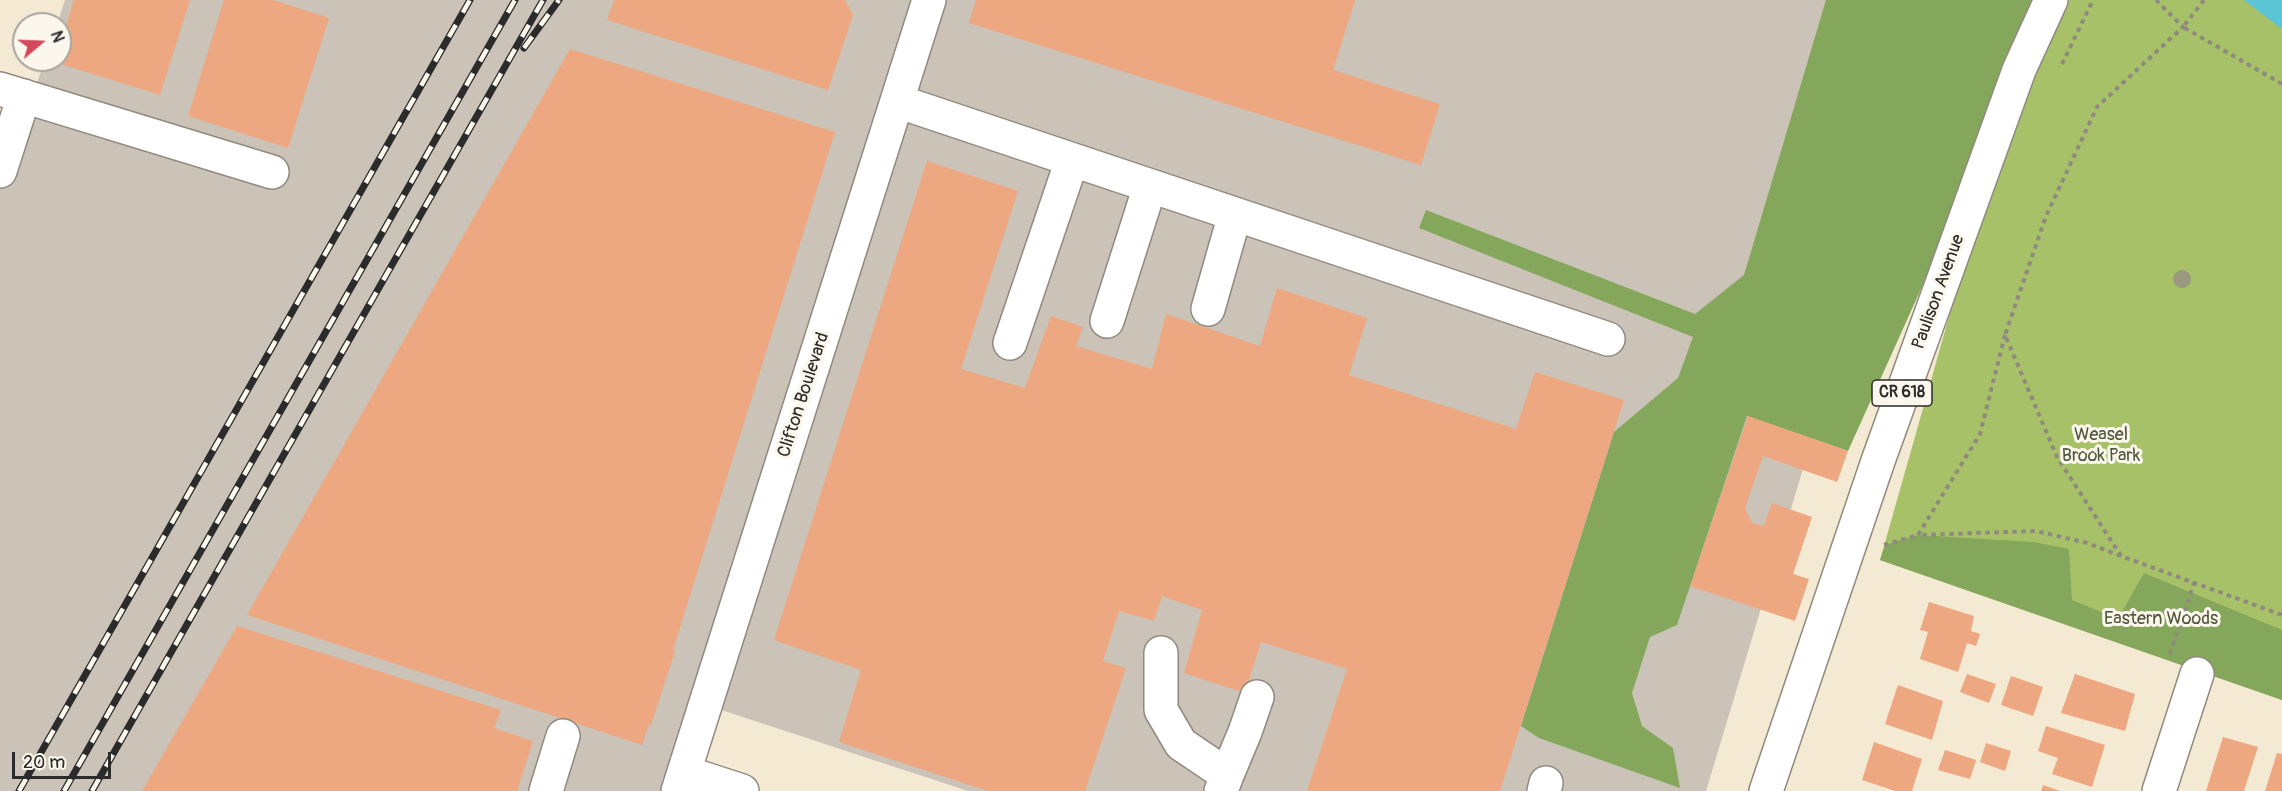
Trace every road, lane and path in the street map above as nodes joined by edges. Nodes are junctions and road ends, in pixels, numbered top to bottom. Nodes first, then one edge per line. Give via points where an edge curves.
1 (929, 0) edge
2 (2051, 0) edge
3 (2093, 0) edge
4 (2156, 0) edge
5 (2204, 0) edge
6 (2183, 27) junction
7 (2059, 69) dead end
8 (2282, 84) edge
9 (12, 92) edge
10 (897, 101) junction
11 (1072, 160) junction
12 (0, 171) edge
13 (272, 172) dead end
14 (1150, 186) junction
15 (1235, 214) junction
16 (1208, 309) dead end
17 (1107, 321) dead end
18 (2005, 335) junction
19 (1608, 339) dead end
20 (1010, 343) dead end
21 (1889, 534) dead end
22 (1885, 545) dead end
23 (2121, 556) junction
24 (2194, 583) junction
25 (2282, 615) edge
26 (1161, 653) dead end
27 (2168, 660) dead end
28 (2197, 674) dead end
29 (1257, 697) dead end
30 (563, 736) dead end
31 (681, 782) edge
32 (1224, 783) edge
33 (546, 791) edge
34 (742, 791) edge
35 (1766, 791) edge
36 (2159, 791) edge

1 - 10 street, Clifton Boulevard
2 - 35 street, Paulison Avenue / CR 618 via 2015,81 1878,461
3 - 7 path
4 - 6 path
5 - 6 path
6 - 8 path
6 - 18 path via 2097,107 2046,216
9 - 12 street
9 - 13 street
10 - 11 street
10 - 31 street, Clifton Boulevard
11 - 14 street
11 - 20 street
14 - 15 street
14 - 17 street
15 - 16 street
15 - 19 street
18 - 23 path via 2057,457
18 - 23 path via 1980,434 1918,535 2036,531
21 - 22 path
23 - 24 path
24 - 25 path
24 - 27 path
26 - 32 street via 1161,710 1181,744
28 - 36 street
29 - 32 street
30 - 33 street
31 - 34 street

